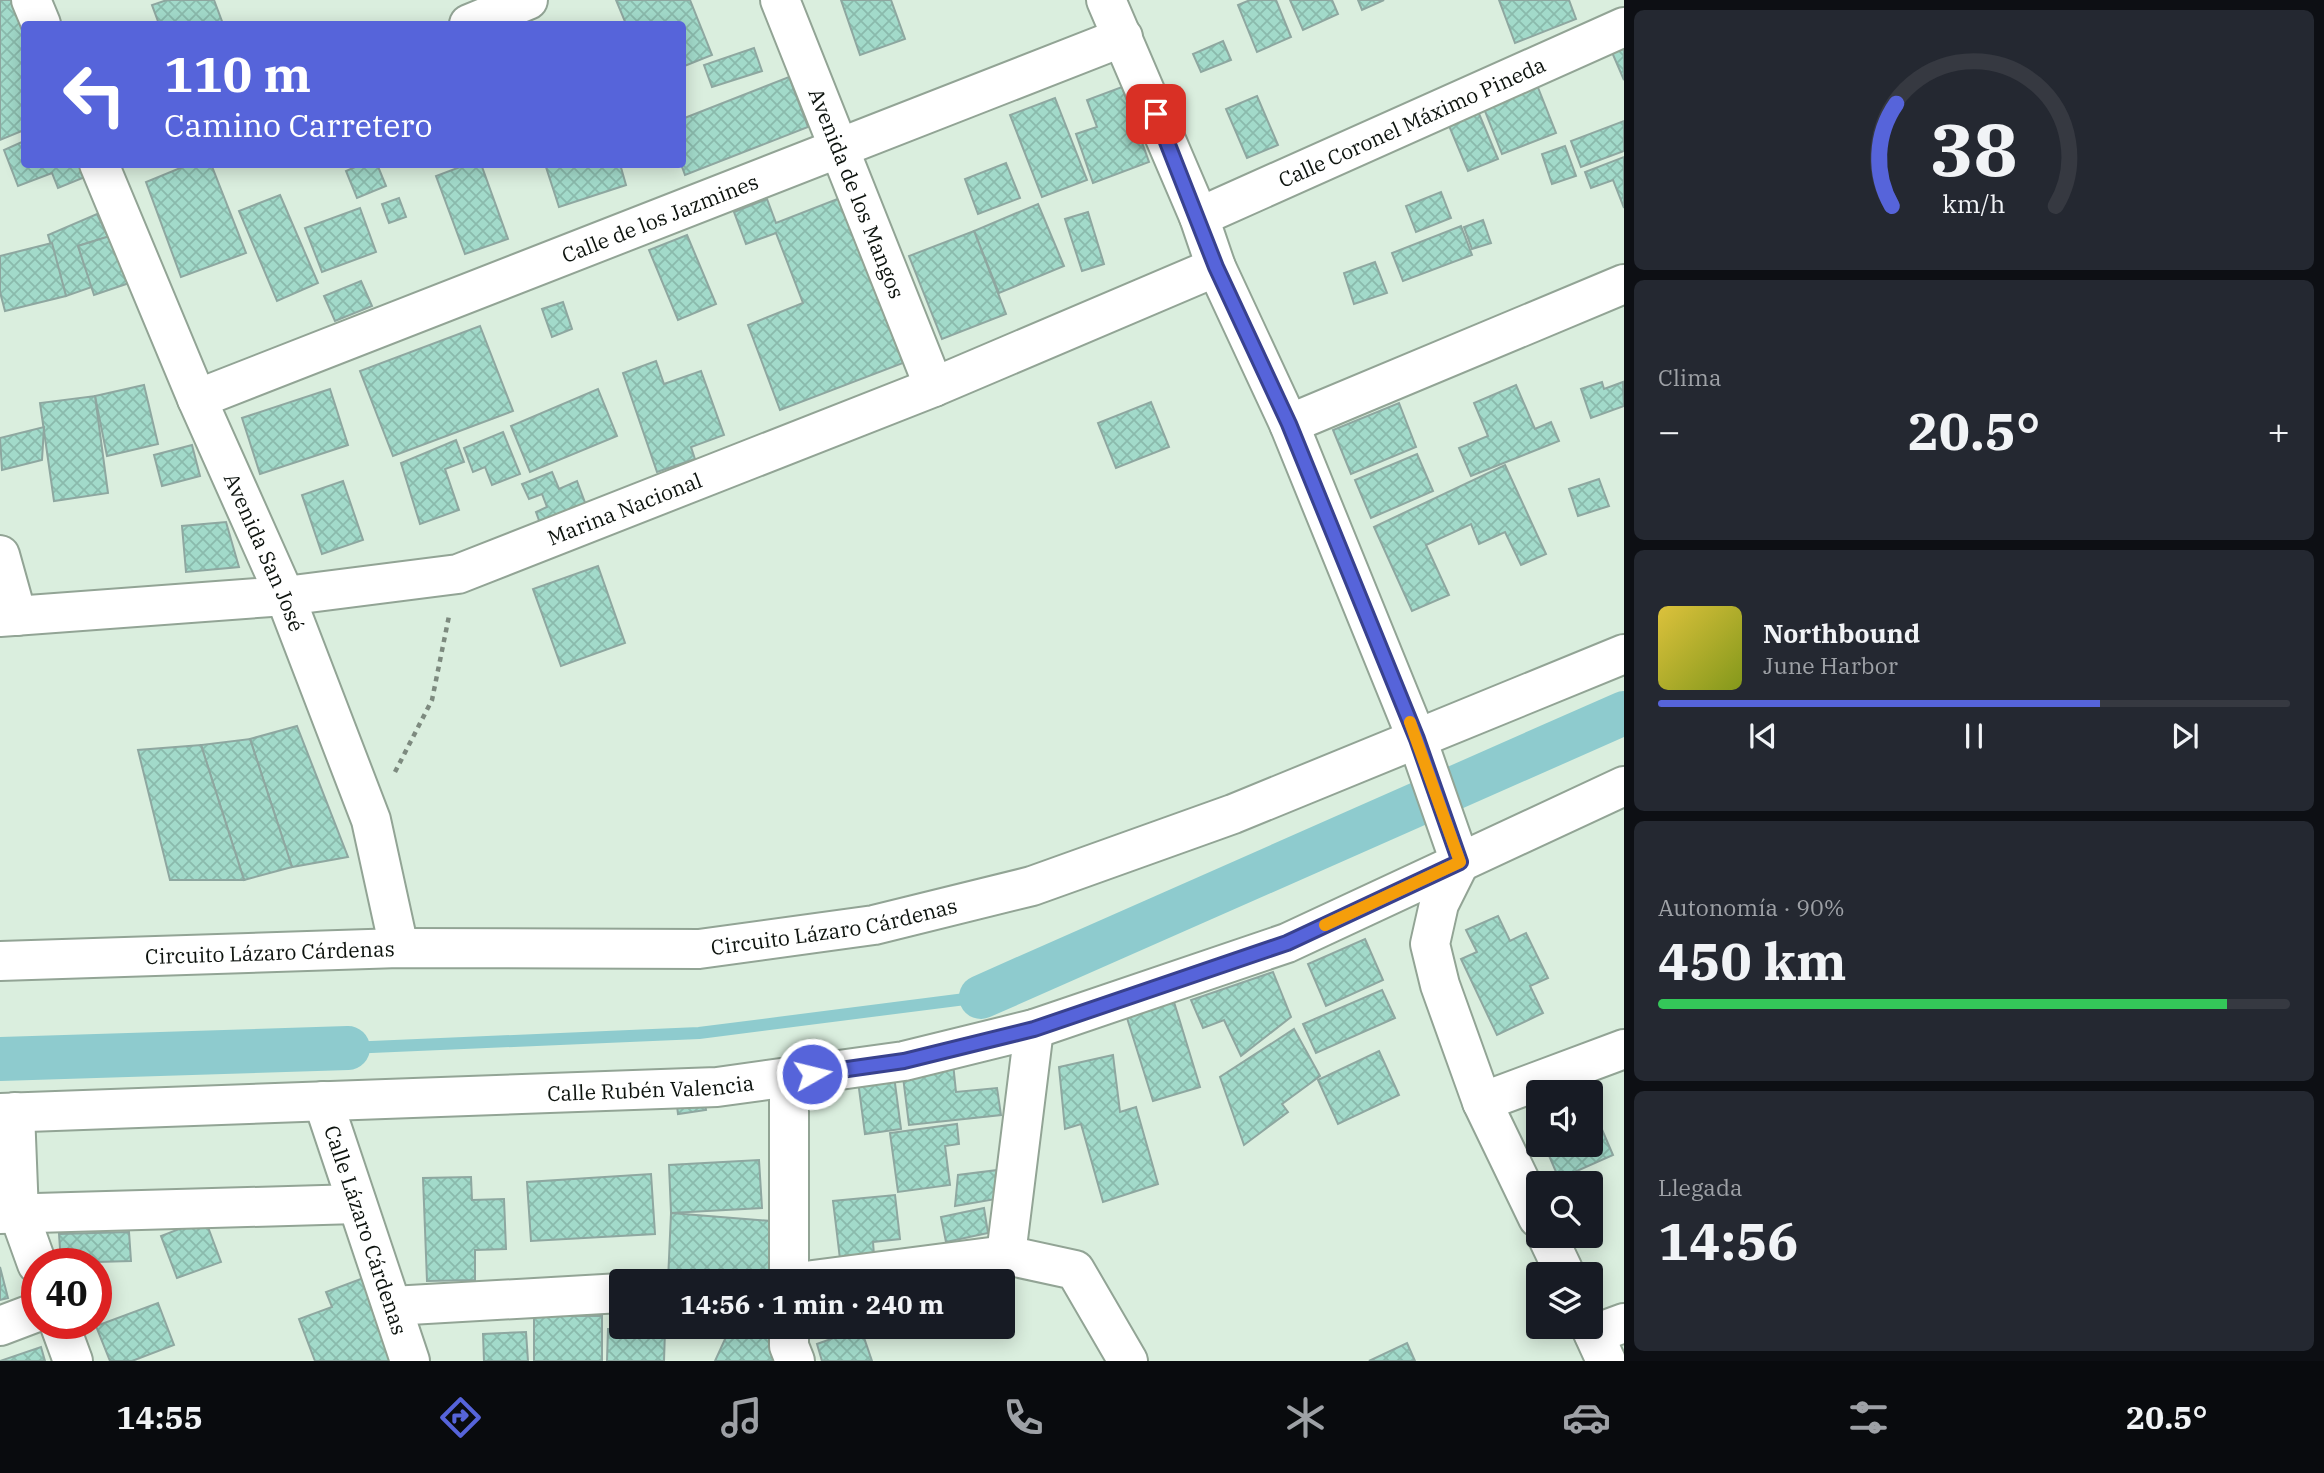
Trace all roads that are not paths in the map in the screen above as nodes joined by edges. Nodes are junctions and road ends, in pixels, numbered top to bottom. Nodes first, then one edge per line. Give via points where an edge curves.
1 (31, 0) edge
2 (528, 0) edge
3 (780, 0) edge
4 (1106, 0) edge
5 (40, 21) edge
6 (476, 21) edge
7 (1624, 27) edge
8 (1123, 37) junction
9 (840, 150) junction
10 (112, 168) edge
11 (1199, 217) junction
12 (1216, 267) junction
13 (1624, 284) edge
14 (934, 387) junction
15 (197, 399) junction
16 (1289, 424) junction
17 (0, 555) edge
18 (285, 596) junction
19 (8, 617) edge
20 (1624, 654) edge
21 (1420, 749) junction
22 (1624, 786) edge
23 (1457, 853) junction
24 (399, 948) junction
25 (0, 961) edge
26 (1034, 1029) junction
27 (1624, 1049) edge
28 (789, 1077) junction
29 (323, 1101) junction
30 (1482, 1102) junction
31 (8, 1113) edge
32 (1526, 1193) edge
33 (357, 1204) junction
34 (9, 1214) edge
35 (28, 1248) edge
36 (1006, 1255) junction
37 (789, 1269) edge
38 (898, 1269) edge
39 (609, 1294) edge
40 (392, 1306) junction
41 (21, 1318) edge
42 (0, 1326) edge
43 (65, 1339) edge
44 (789, 1339) edge
45 (73, 1361) edge
46 (410, 1361) edge
47 (795, 1361) edge
48 (1128, 1361) edge

1 - 5 street
2 - 6 street
3 - 9 street, Avenida de los Mangos
4 - 8 street
7 - 11 street, Calle Coronel Máximo Pineda
8 - 9 street, Calle de los Jazmines
8 - 11 street
9 - 14 street, Avenida de los Mangos
9 - 15 street, Calle de los Jazmines
10 - 15 street, Avenida San José
11 - 12 street
12 - 14 street, Marina Nacional
12 - 16 street
13 - 16 street
14 - 18 street, Marina Nacional via 458,574
15 - 18 street, Avenida San José
16 - 21 street
17 - 19 street
18 - 19 street, Marina Nacional
18 - 24 street, Avenida San José via 371,820
20 - 21 street, Circuito Lázaro Cárdenas
21 - 23 street
21 - 24 street, Circuito Lázaro Cárdenas via 1032,886 874,925 699,949
22 - 23 street, Calle Rubén Valencia
23 - 26 street, Calle Rubén Valencia via 1287,943
23 - 30 street via 1430,944
24 - 25 street, Circuito Lázaro Cárdenas
26 - 28 street, Calle Rubén Valencia via 904,1061
26 - 36 street
27 - 30 street
28 - 29 street, Calle Rubén Valencia via 717,1087
28 - 37 street
29 - 31 street, Calle Rubén Valencia
29 - 33 street, Calle Lázaro Cárdenas
30 - 32 street
31 - 34 street
33 - 34 street
33 - 40 street, Calle Lázaro Cárdenas
34 - 35 street
36 - 38 street
36 - 48 street via 1075,1270
39 - 40 street
40 - 46 street, Calle Lázaro Cárdenas
41 - 42 street
43 - 45 street
44 - 47 street

